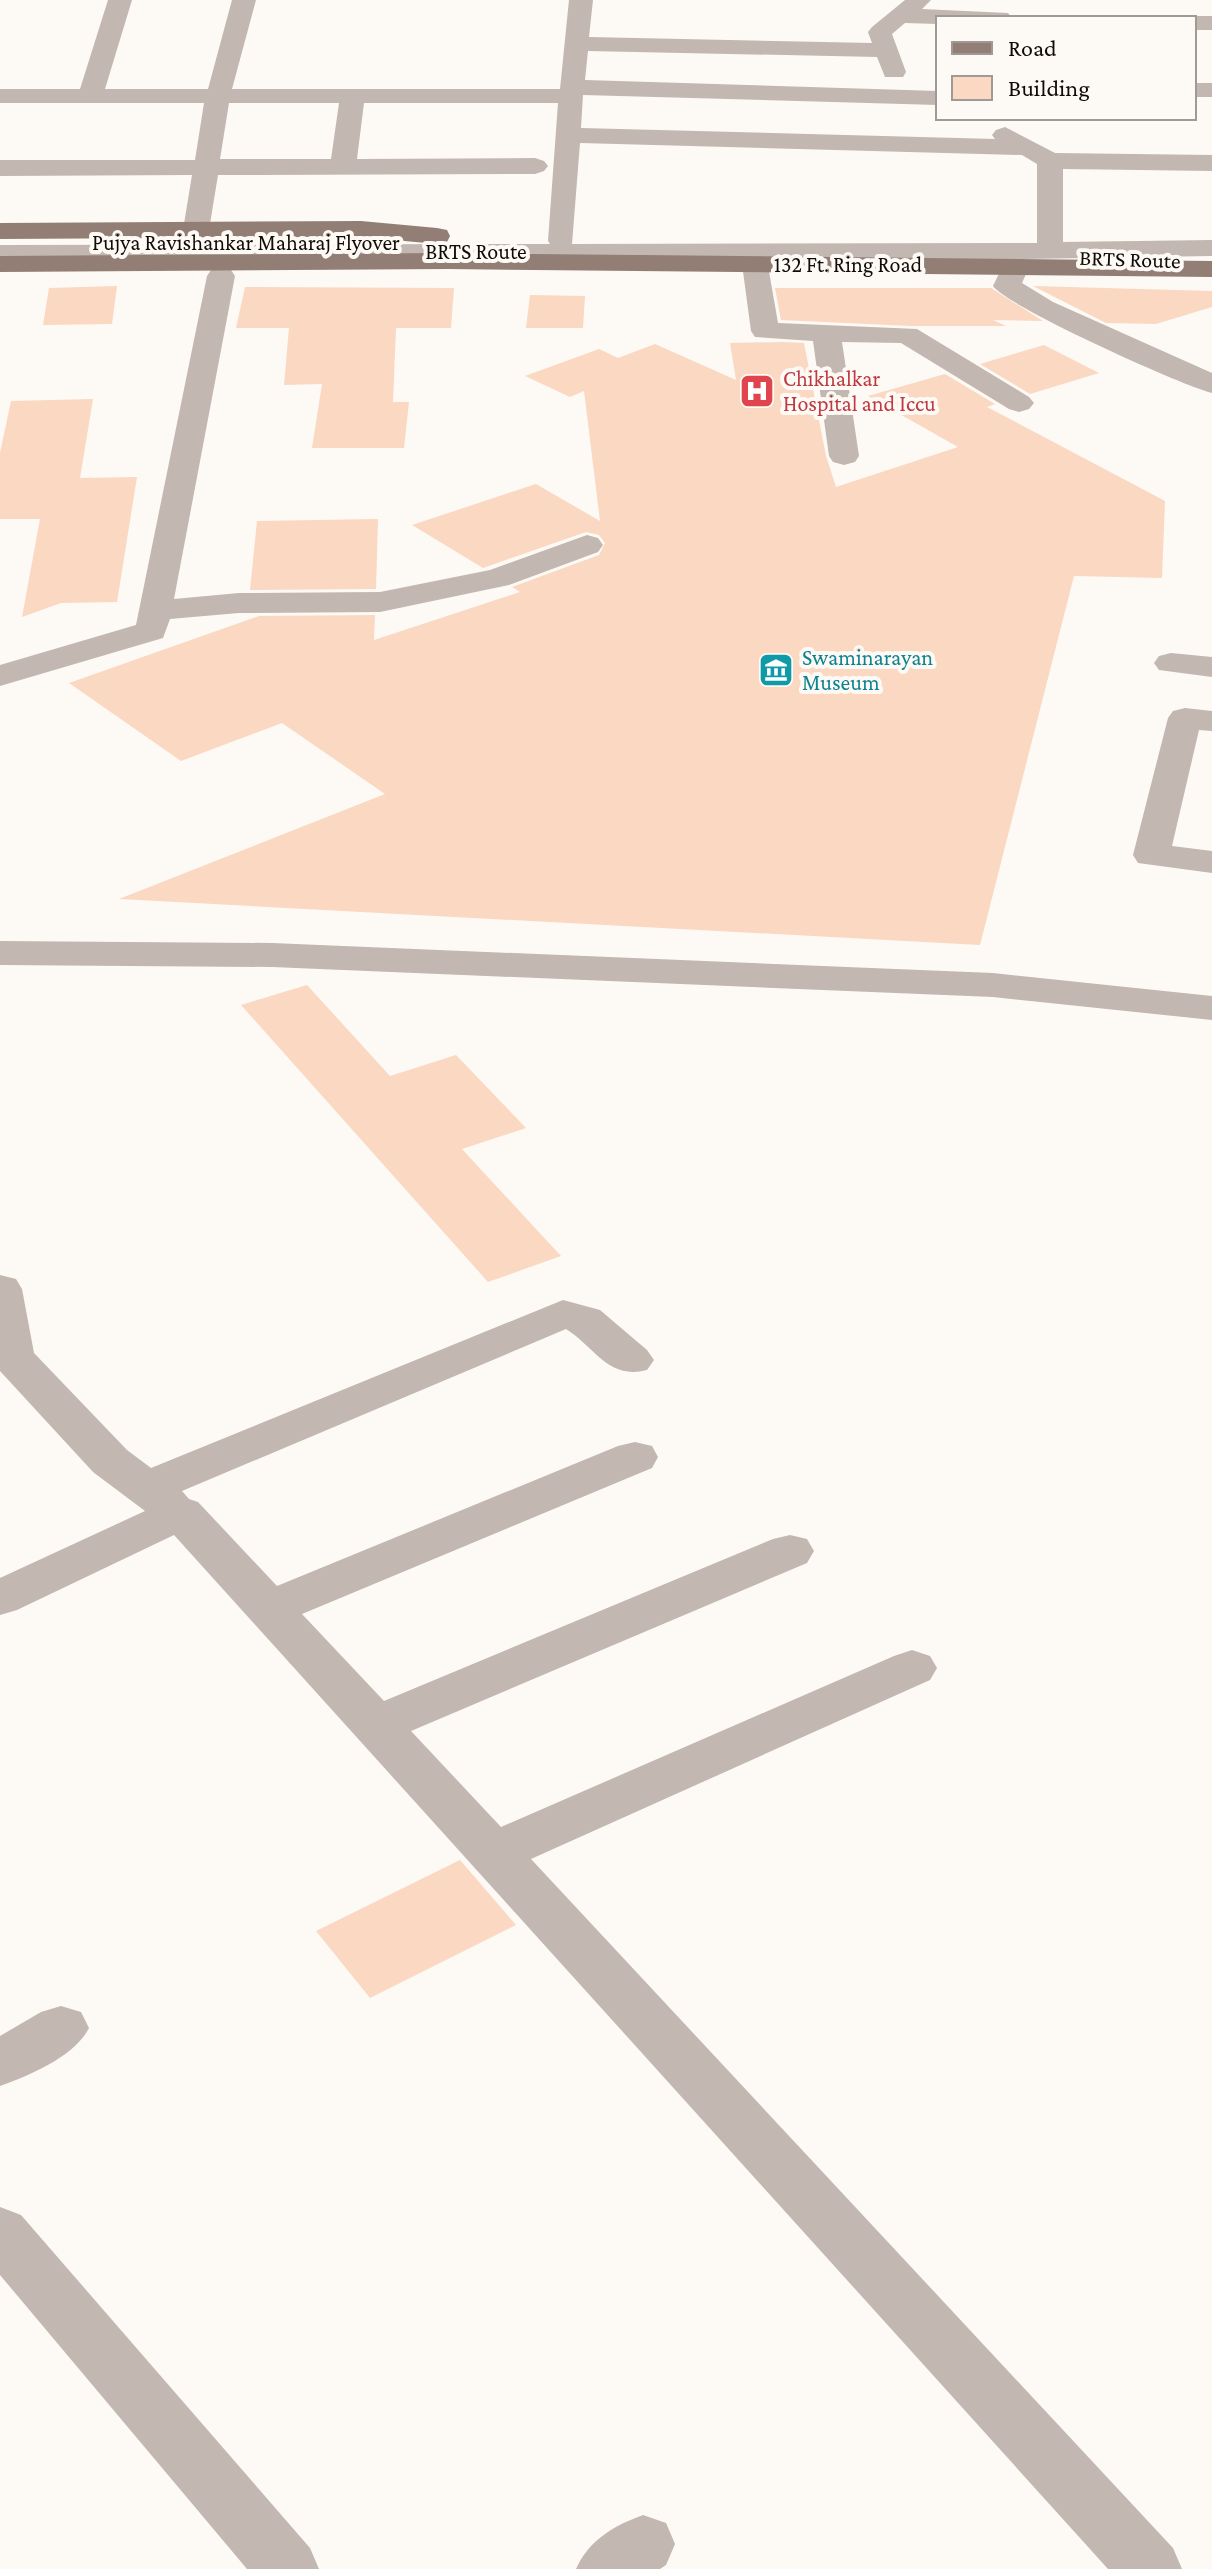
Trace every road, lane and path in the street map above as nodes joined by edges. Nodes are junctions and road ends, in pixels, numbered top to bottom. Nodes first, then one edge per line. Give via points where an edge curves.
1 (120, 0) edge
2 (244, 0) edge
3 (581, 0) edge
4 (919, 0) edge
5 (900, 16) junction
6 (936, 17) edge
7 (577, 44) junction
8 (886, 50) junction
9 (571, 91) junction
10 (933, 91) edge
11 (353, 95) junction
12 (12, 96) edge
13 (90, 96) junction
14 (218, 96) junction
15 (989, 126) dead end
16 (568, 135) junction
17 (1040, 155) junction
18 (1212, 163) edge
19 (535, 166) dead end
20 (0, 167) edge
21 (207, 167) junction
22 (343, 167) junction
23 (196, 230) junction
24 (0, 231) edge
25 (1212, 240) edge
26 (561, 241) junction
27 (1050, 242) junction
28 (0, 243) edge
29 (1212, 248) edge
30 (449, 251) junction
31 (488, 252) junction
32 (953, 252) junction
33 (0, 253) edge
34 (1212, 261) edge
35 (0, 264) edge
36 (756, 264) junction
37 (1016, 265) junction
38 (1212, 269) edge
39 (221, 276) junction
40 (0, 277) edge
41 (826, 332) junction
42 (1204, 375) edge
43 (1019, 403) dead end
44 (844, 456) dead end
45 (587, 545) dead end
46 (155, 610) junction
47 (1171, 663) dead end
48 (1212, 667) edge
49 (0, 676) edge
50 (1212, 721) edge
51 (1212, 862) edge
52 (0, 932) edge
53 (0, 953) edge
54 (1212, 986) edge
55 (1212, 1008) edge
56 (0, 1289) edge
57 (631, 1360) dead end
58 (635, 1457) dead end
59 (164, 1501) junction
60 (790, 1551) dead end
61 (0, 1598) edge
62 (268, 1609) junction
63 (912, 1668) dead end
64 (376, 1725) junction
65 (493, 1853) junction
66 (61, 2028) dead end
67 (0, 2063) edge
68 (0, 2232) edge
69 (287, 2569) edge
70 (1150, 2569) edge

1 - 13 street
2 - 14 street
3 - 7 street
4 - 5 street
5 - 6 street
5 - 8 street via 880,32
7 - 8 street
7 - 9 street
8 - 10 street via 894,71
9 - 10 street
9 - 11 street
9 - 16 street
11 - 14 street
11 - 22 street
12 - 13 street
12 - 20 street via 12,131
13 - 14 street
14 - 21 street
15 - 17 street
16 - 17 street
16 - 26 street
17 - 18 street
17 - 27 street
19 - 22 street
20 - 21 street
21 - 22 street
21 - 23 street
23 - 24 main road
23 - 31 main road via 361,229
25 - 27 main road, 132 Ft. Ring Road
26 - 27 main road, 132 Ft. Ring Road
26 - 31 main road, 132 Ft. Ring Road
28 - 30 main road, Pujya Ravishankar Maharaj Flyover
29 - 32 street, BRTS Route
30 - 31 main road, Pujya Ravishankar Maharaj Flyover
30 - 35 main road, Pujya Ravishankar Maharaj Flyover
31 - 36 main road, 132 Ft. Ring Road
31 - 39 main road via 359,276
32 - 33 street, BRTS Route
32 - 34 street, BRTS Route
36 - 37 main road, 132 Ft. Ring Road
36 - 41 street via 765,331
37 - 38 main road, 132 Ft. Ring Road
37 - 42 street via 1007,286 1043,308
39 - 40 main road
39 - 46 street
41 - 43 street via 907,335
41 - 44 street
45 - 46 street via 498,578 380,602 239,603
46 - 49 street via 151,631
47 - 48 street
50 - 51 street via 1185,718 1151,855
52 - 54 street via 276,934 994,964
53 - 55 street via 272,955 993,985
56 - 59 street via 12,1357 110,1461
57 - 59 street via 584,1320 563,1314
58 - 62 street
59 - 61 street
59 - 62 street
60 - 64 street
62 - 64 street
63 - 65 street
64 - 65 street
65 - 70 street
66 - 67 street
68 - 69 street

